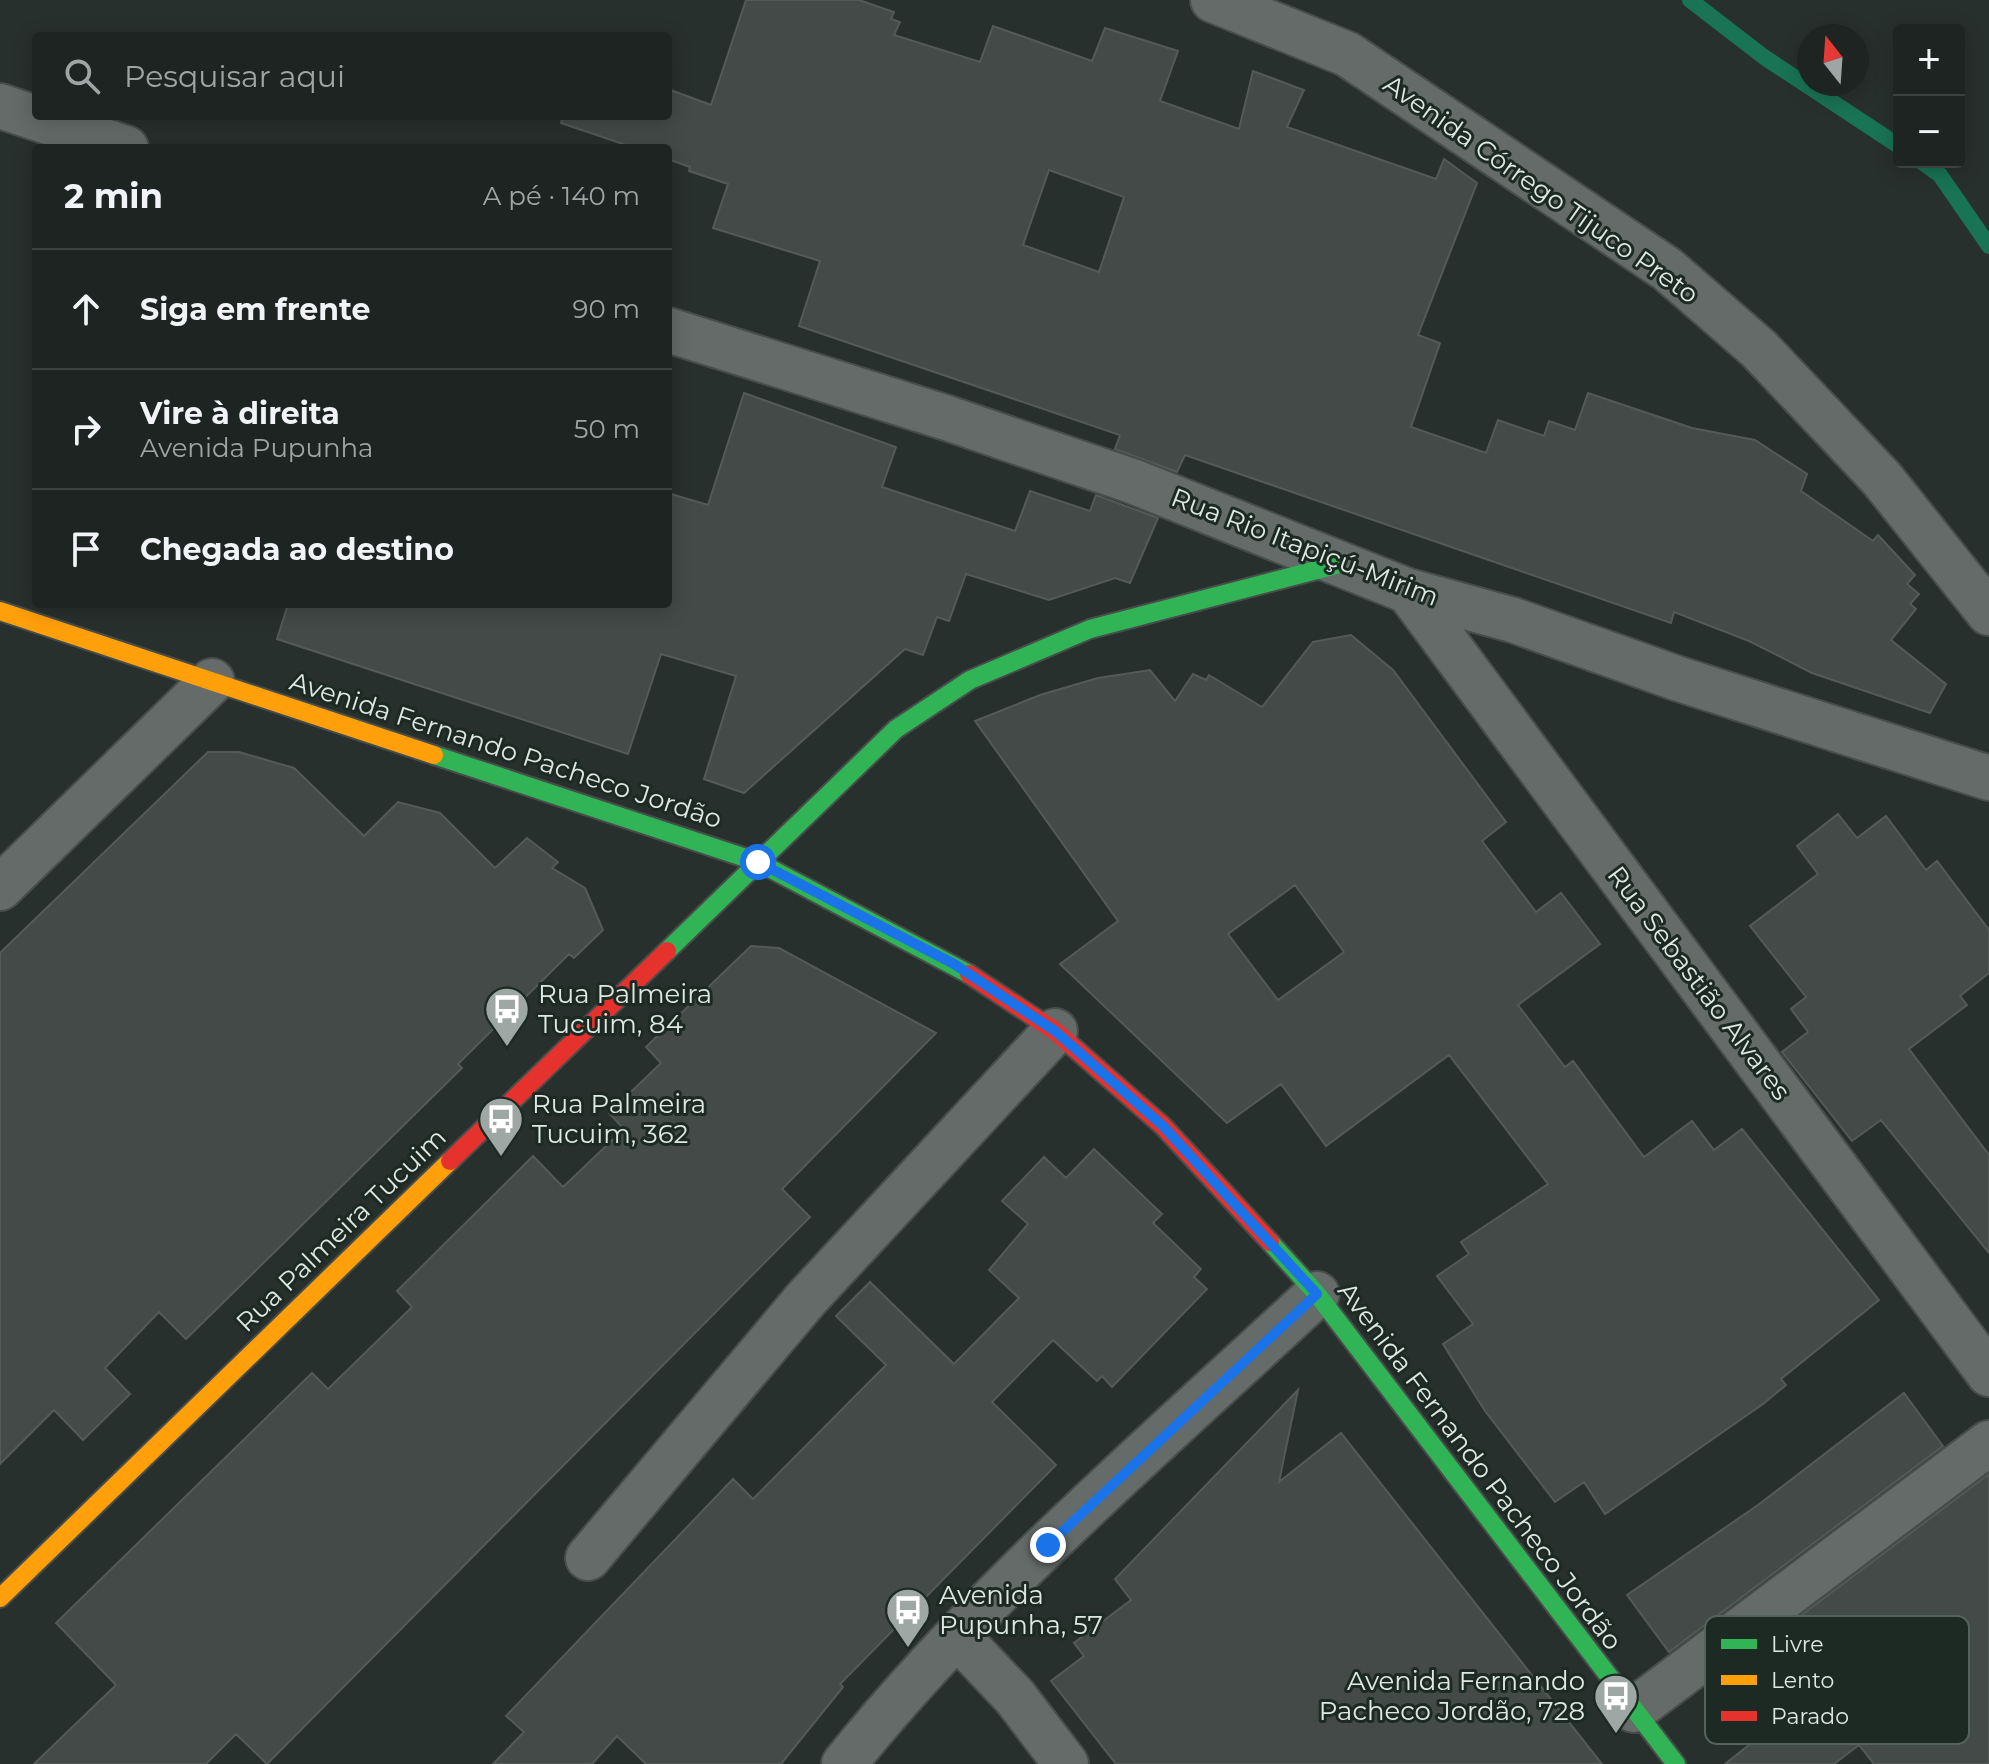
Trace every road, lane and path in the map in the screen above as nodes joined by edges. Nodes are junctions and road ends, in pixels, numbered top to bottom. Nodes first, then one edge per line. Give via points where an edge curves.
1 (1213, 0) edge
2 (0, 106) edge
3 (32, 117) edge
4 (42, 120) edge
5 (114, 144) edge
6 (672, 331) edge
7 (1336, 565) junction
8 (1408, 591) junction
9 (0, 611) edge
10 (1989, 613) edge
11 (212, 681) junction
12 (1989, 778) edge
13 (758, 862) junction
14 (0, 888) edge
15 (1055, 1031) junction
16 (1317, 1294) junction
17 (1989, 1374) edge
18 (1989, 1443) edge
19 (588, 1558) dead end
20 (0, 1598) edge
21 (1759, 1616) edge
22 (958, 1637) junction
23 (1705, 1657) edge
24 (1634, 1710) junction
25 (844, 1764) edge
26 (1066, 1764) edge
27 (1676, 1764) edge

1 - 10 street, Avenida Córrego Tijuco Preto via 1347,54 1667,269 1759,349 1882,479
2 - 3 street
4 - 5 street
6 - 7 street, Rua Rio Itapiçú-Mirim via 1132,481
7 - 8 street, Rua Rio Itapiçú-Mirim
7 - 13 street, Rua Palmeira Tucuim via 1090,629 970,680 896,729
8 - 12 street, Rua Rio Itapiçú-Mirim via 1513,620
8 - 17 street, Rua Sebastião Alvares
9 - 11 street, Avenida Fernando Pacheco Jordão
11 - 13 street, Avenida Fernando Pacheco Jordão
11 - 14 street
13 - 15 street, Avenida Fernando Pacheco Jordão via 954,964
13 - 20 street, Rua Palmeira Tucuim
15 - 16 street, Avenida Fernando Pacheco Jordão via 1163,1126
15 - 19 street via 806,1299
16 - 22 street via 1048,1545
16 - 24 street, Avenida Fernando Pacheco Jordão
18 - 21 street
22 - 25 street via 904,1689
22 - 26 street via 1015,1697
23 - 24 street
24 - 27 street, Avenida Fernando Pacheco Jordão

